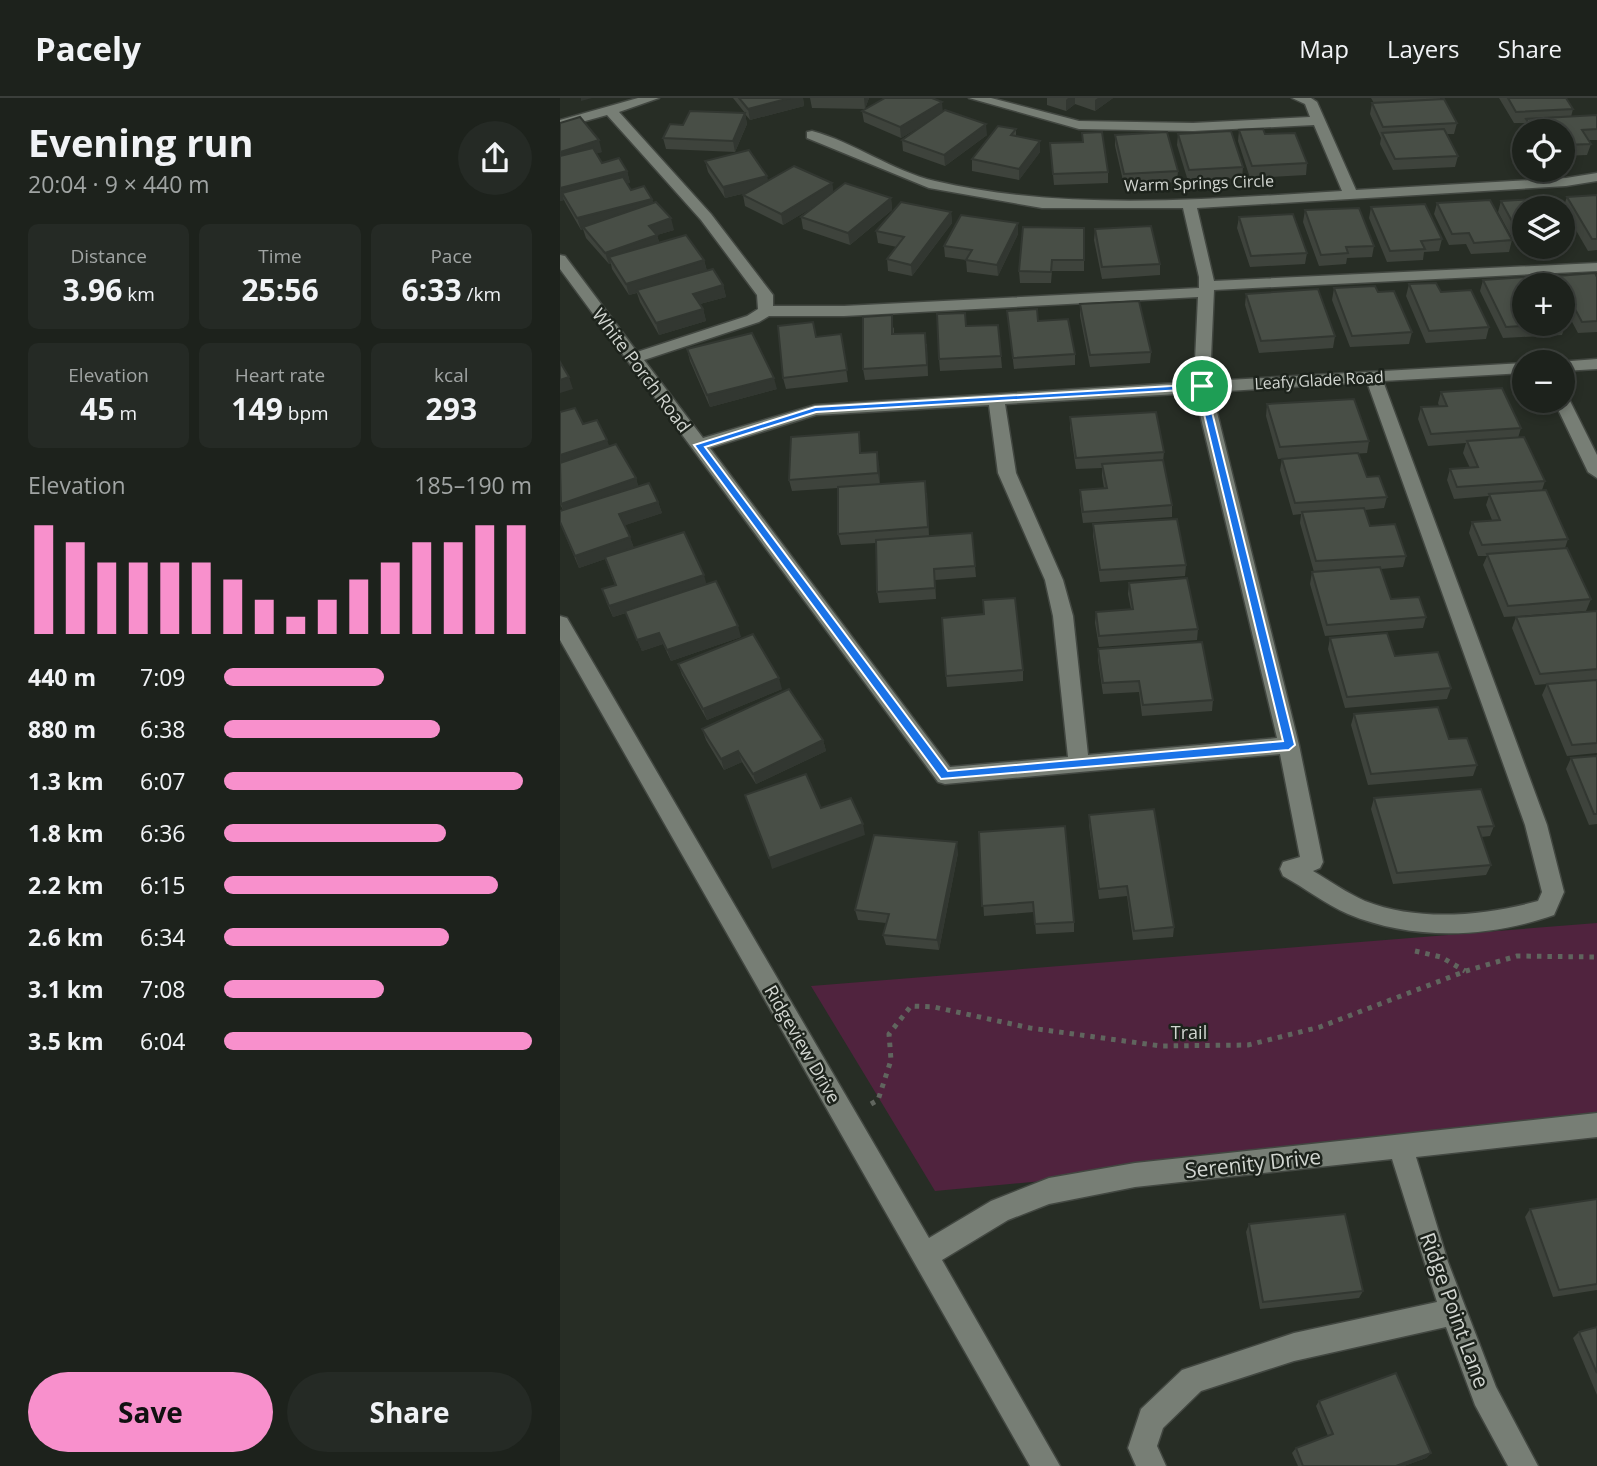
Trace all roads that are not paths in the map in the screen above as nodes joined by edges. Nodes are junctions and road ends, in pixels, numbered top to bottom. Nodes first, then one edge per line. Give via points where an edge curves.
1 (652, 98) edge
2 (976, 98) edge
3 (1299, 98) edge
4 (612, 112) junction
5 (1318, 121) junction
6 (560, 124) edge
7 (812, 135) dead end
8 (1597, 177) edge
9 (1350, 193) junction
10 (1189, 204) junction
11 (560, 260) edge
12 (1597, 267) edge
13 (1206, 289) junction
14 (766, 311) junction
15 (634, 358) junction
16 (1597, 364) edge
17 (1575, 365) edge
18 (1512, 369) edge
19 (1373, 376) junction
20 (1202, 386) junction
21 (996, 399) junction
22 (1568, 413) edge
23 (699, 445) junction
24 (1597, 472) edge
25 (560, 622) edge
26 (1289, 745) junction
27 (1079, 764) junction
28 (1597, 1125) edge
29 (1401, 1148) junction
30 (925, 1255) junction
31 (1454, 1312) junction
32 (1046, 1466) edge
33 (1152, 1466) edge
34 (1524, 1466) edge

1 - 4 street
2 - 5 street via 1079,125 1193,127
3 - 5 street via 1310,102
4 - 6 street
4 - 14 street via 713,227 765,295
5 - 9 street
7 - 10 street, Warm Springs Circle via 929,184 1042,204
8 - 9 street, Warm Springs Circle
9 - 10 street, Warm Springs Circle
10 - 13 street
11 - 15 street, White Porch Road
12 - 13 street
13 - 14 street via 844,311
13 - 20 street
14 - 15 street
15 - 23 street, White Porch Road
16 - 17 street
18 - 19 street, Leafy Glade Road
19 - 20 street, Leafy Glade Road
19 - 26 street via 1536,825 1553,892 1546,908 1436,924 1393,918 1356,908 1291,869 1312,862
20 - 21 street, Leafy Glade Road
20 - 26 street
21 - 23 street, Leafy Glade Road via 815,410
21 - 27 street via 1007,473 1054,580 1063,616
22 - 24 street
23 - 27 street, White Porch Road via 945,776
25 - 30 street, Ridgeview Drive
26 - 27 street, White Porch Road
28 - 29 street, Serenity Drive
29 - 30 street, Serenity Drive via 1135,1175 1049,1191 1000,1210
29 - 31 street, Ridge Point Lane
30 - 32 street, Ridgeview Drive
31 - 33 street via 1294,1347 1192,1380 1151,1419 1142,1448
31 - 34 street, Ridge Point Lane via 1485,1395

